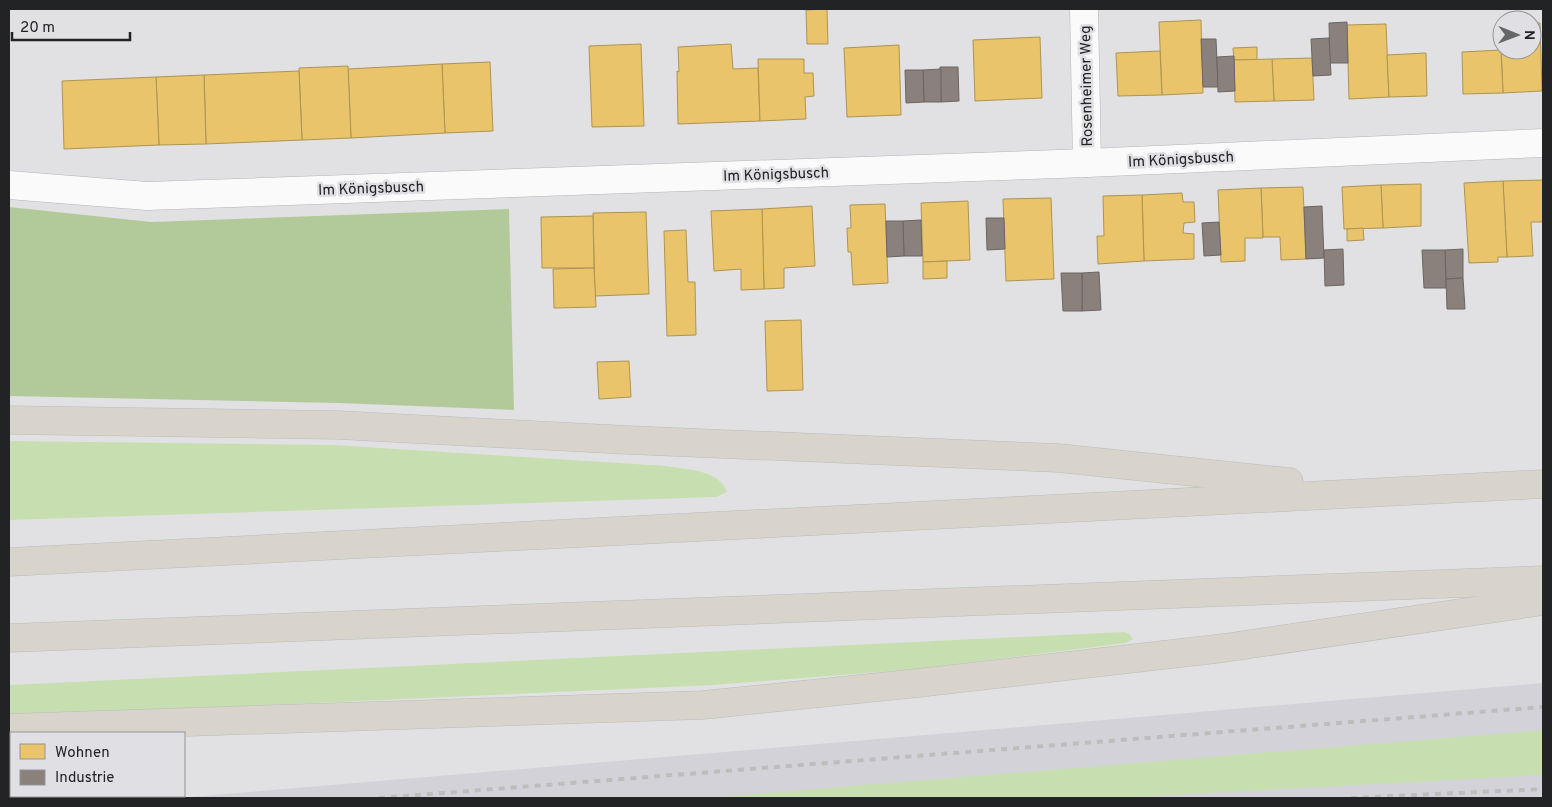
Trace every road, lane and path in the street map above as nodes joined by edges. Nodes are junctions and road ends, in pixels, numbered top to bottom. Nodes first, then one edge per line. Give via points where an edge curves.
1 (1084, 9) edge
2 (1543, 143) edge
3 (1088, 164) junction
4 (9, 185) edge
5 (9, 420) edge
6 (1543, 484) edge
7 (1375, 491) junction
8 (9, 562) edge
9 (1543, 580) edge
10 (1543, 601) edge
11 (9, 638) edge
12 (9, 728) edge

1 - 3 street, Rosenheimer Weg
2 - 3 street, Im Königsbusch
3 - 4 street, Im Königsbusch via 147,196
5 - 7 highway via 338,425 1058,458
6 - 7 highway
7 - 8 highway
9 - 11 highway
10 - 12 highway via 1224,648 703,705

